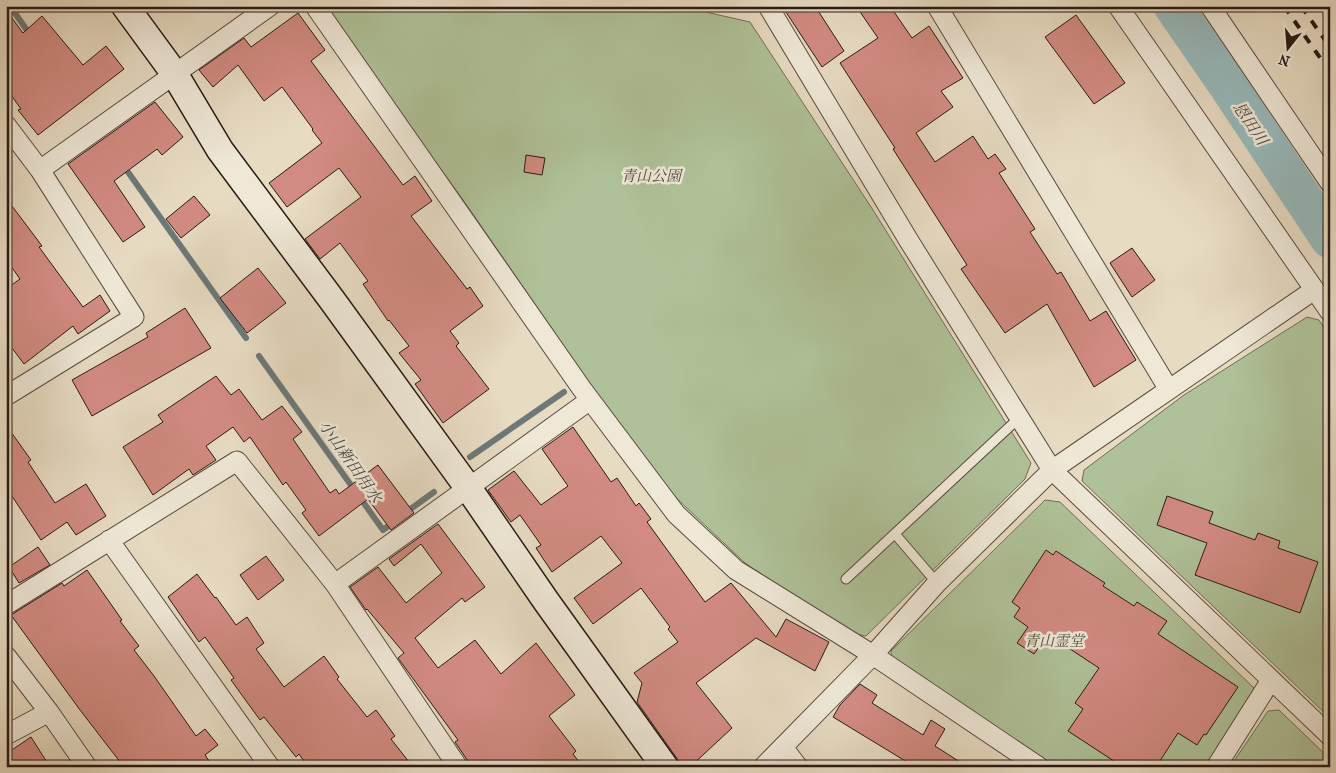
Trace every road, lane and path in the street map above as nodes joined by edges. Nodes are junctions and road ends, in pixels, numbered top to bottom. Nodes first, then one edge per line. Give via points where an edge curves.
1 (125, 6) edge
2 (270, 6) edge
3 (315, 6) edge
4 (768, 6) edge
5 (936, 6) edge
6 (1118, 6) edge
7 (1210, 6) edge
8 (174, 73) junction
9 (6, 125) edge
10 (40, 170) junction
11 (1330, 183) edge
12 (1314, 290) junction
13 (1330, 312) edge
14 (1168, 388) junction
15 (6, 396) edge
16 (590, 400) junction
17 (1019, 418) junction
18 (1052, 470) junction
19 (469, 489) junction
20 (895, 534) junction
21 (109, 540) junction
22 (846, 579) dead end
23 (937, 583) junction
24 (335, 584) junction
25 (6, 605) edge
26 (6, 656) edge
27 (873, 656) junction
28 (1271, 680) junction
29 (49, 712) junction
30 (6, 735) edge
31 (1330, 736) edge
32 (783, 747) junction
33 (88, 767) edge
34 (270, 767) edge
35 (458, 767) edge
36 (665, 767) edge
37 (763, 767) edge
38 (798, 767) edge
39 (1039, 767) edge
40 (1216, 767) edge

1 - 8 street
2 - 8 street
3 - 16 street
4 - 17 street
5 - 14 street
6 - 12 street
7 - 11 street
8 - 10 street
8 - 19 street via 220,150
9 - 10 street
10 - 15 street via 134,317
12 - 13 street
12 - 14 street
14 - 18 street
16 - 19 street
16 - 27 street via 676,514 736,570
17 - 18 street
17 - 20 lane
18 - 23 street
18 - 28 street
19 - 24 street
19 - 36 street
20 - 22 lane
20 - 23 lane
21 - 24 street via 237,461
21 - 25 street
21 - 34 street
23 - 27 street
24 - 35 street
26 - 29 street
27 - 32 street
27 - 39 street
28 - 31 street
28 - 40 street
29 - 30 street
29 - 33 street
32 - 37 street
32 - 38 street

